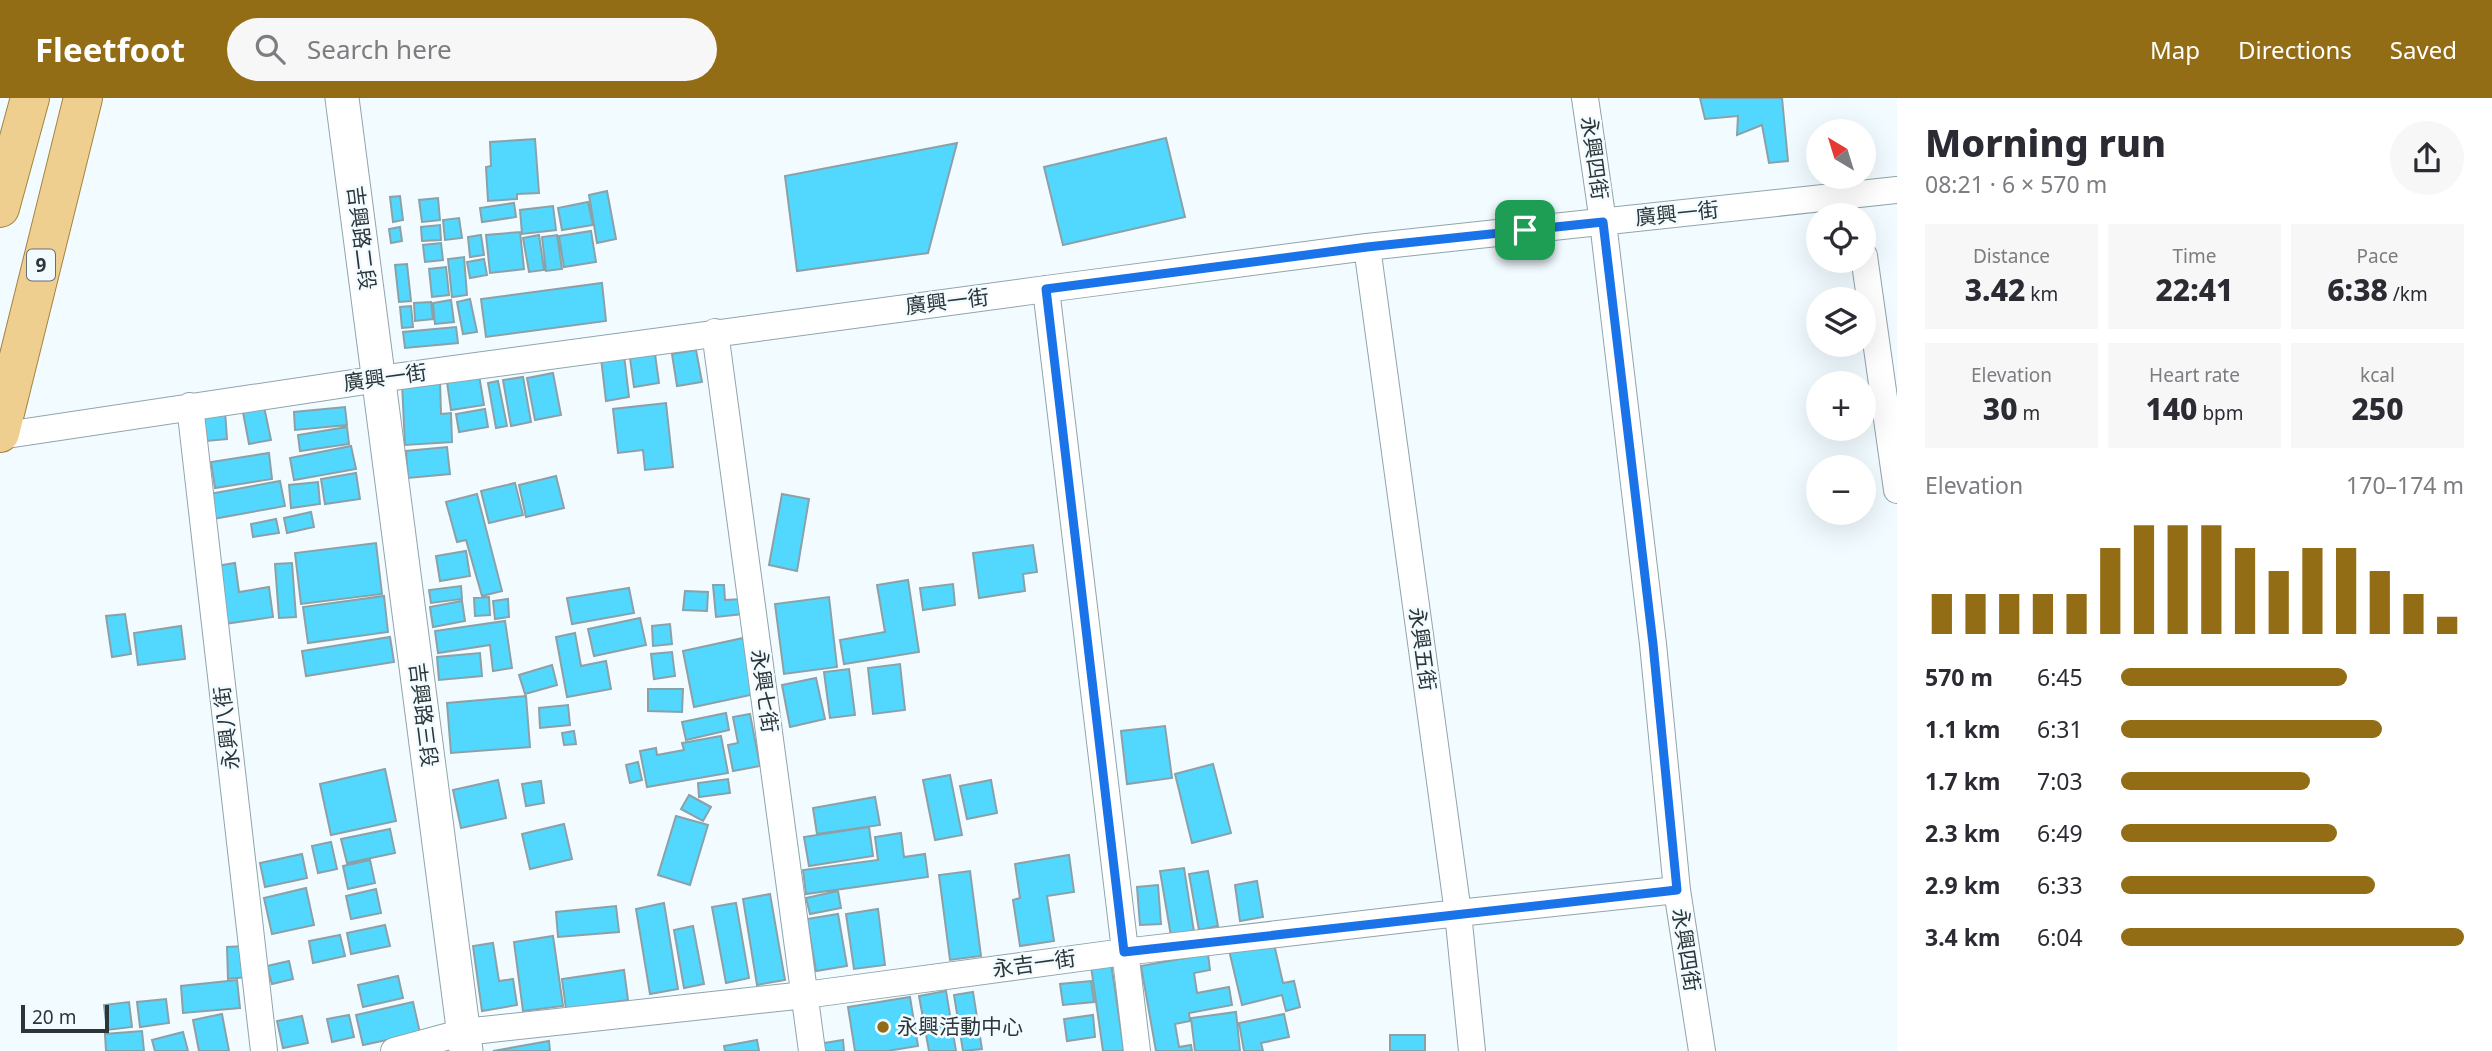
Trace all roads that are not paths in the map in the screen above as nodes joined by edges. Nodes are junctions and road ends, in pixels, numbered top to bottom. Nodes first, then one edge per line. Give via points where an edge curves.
1 (30, 98) edge
2 (82, 98) edge
3 (342, 98) edge
4 (1586, 98) edge
5 (1897, 190) edge
6 (1861, 203) edge
7 (0, 208) edge
8 (1806, 208) edge
9 (1603, 222) junction
10 (1367, 247) junction
11 (1866, 273) edge
12 (1046, 289) junction
13 (715, 332) junction
14 (379, 379) junction
15 (190, 406) junction
16 (0, 434) edge
17 (1897, 490) edge
18 (1677, 890) junction
19 (1458, 913) junction
20 (1124, 952) junction
21 (805, 995) junction
22 (465, 1041) edge
23 (264, 1051) edge
24 (394, 1051) edge
25 (812, 1051) edge
26 (1137, 1051) edge
27 (1472, 1051) edge
28 (1702, 1051) edge

1 - 7 main road
2 - 16 main road, 9
3 - 14 street, 吉興路二段
4 - 9 street, 永興四街
5 - 6 street, 廣興一街
8 - 9 street, 廣興一街
9 - 10 street, 廣興一街
9 - 18 street, 永興四街
10 - 12 street, 廣興一街
10 - 19 street, 永興五街
11 - 17 street
12 - 13 street, 廣興一街
12 - 20 street
13 - 14 street, 廣興一街
13 - 21 street, 永興七街
14 - 15 street, 廣興一街
14 - 22 street, 吉興路三段
15 - 16 street, 廣興一街
15 - 23 street, 永興八街
18 - 19 street, 永吉一街
18 - 28 street, 永興四街
19 - 20 street, 永吉一街
19 - 27 street, 永興五街
20 - 21 street, 永吉一街
20 - 26 street
21 - 22 street, 永吉一街
21 - 25 street, 永興七街
22 - 24 street, 永吉一街

